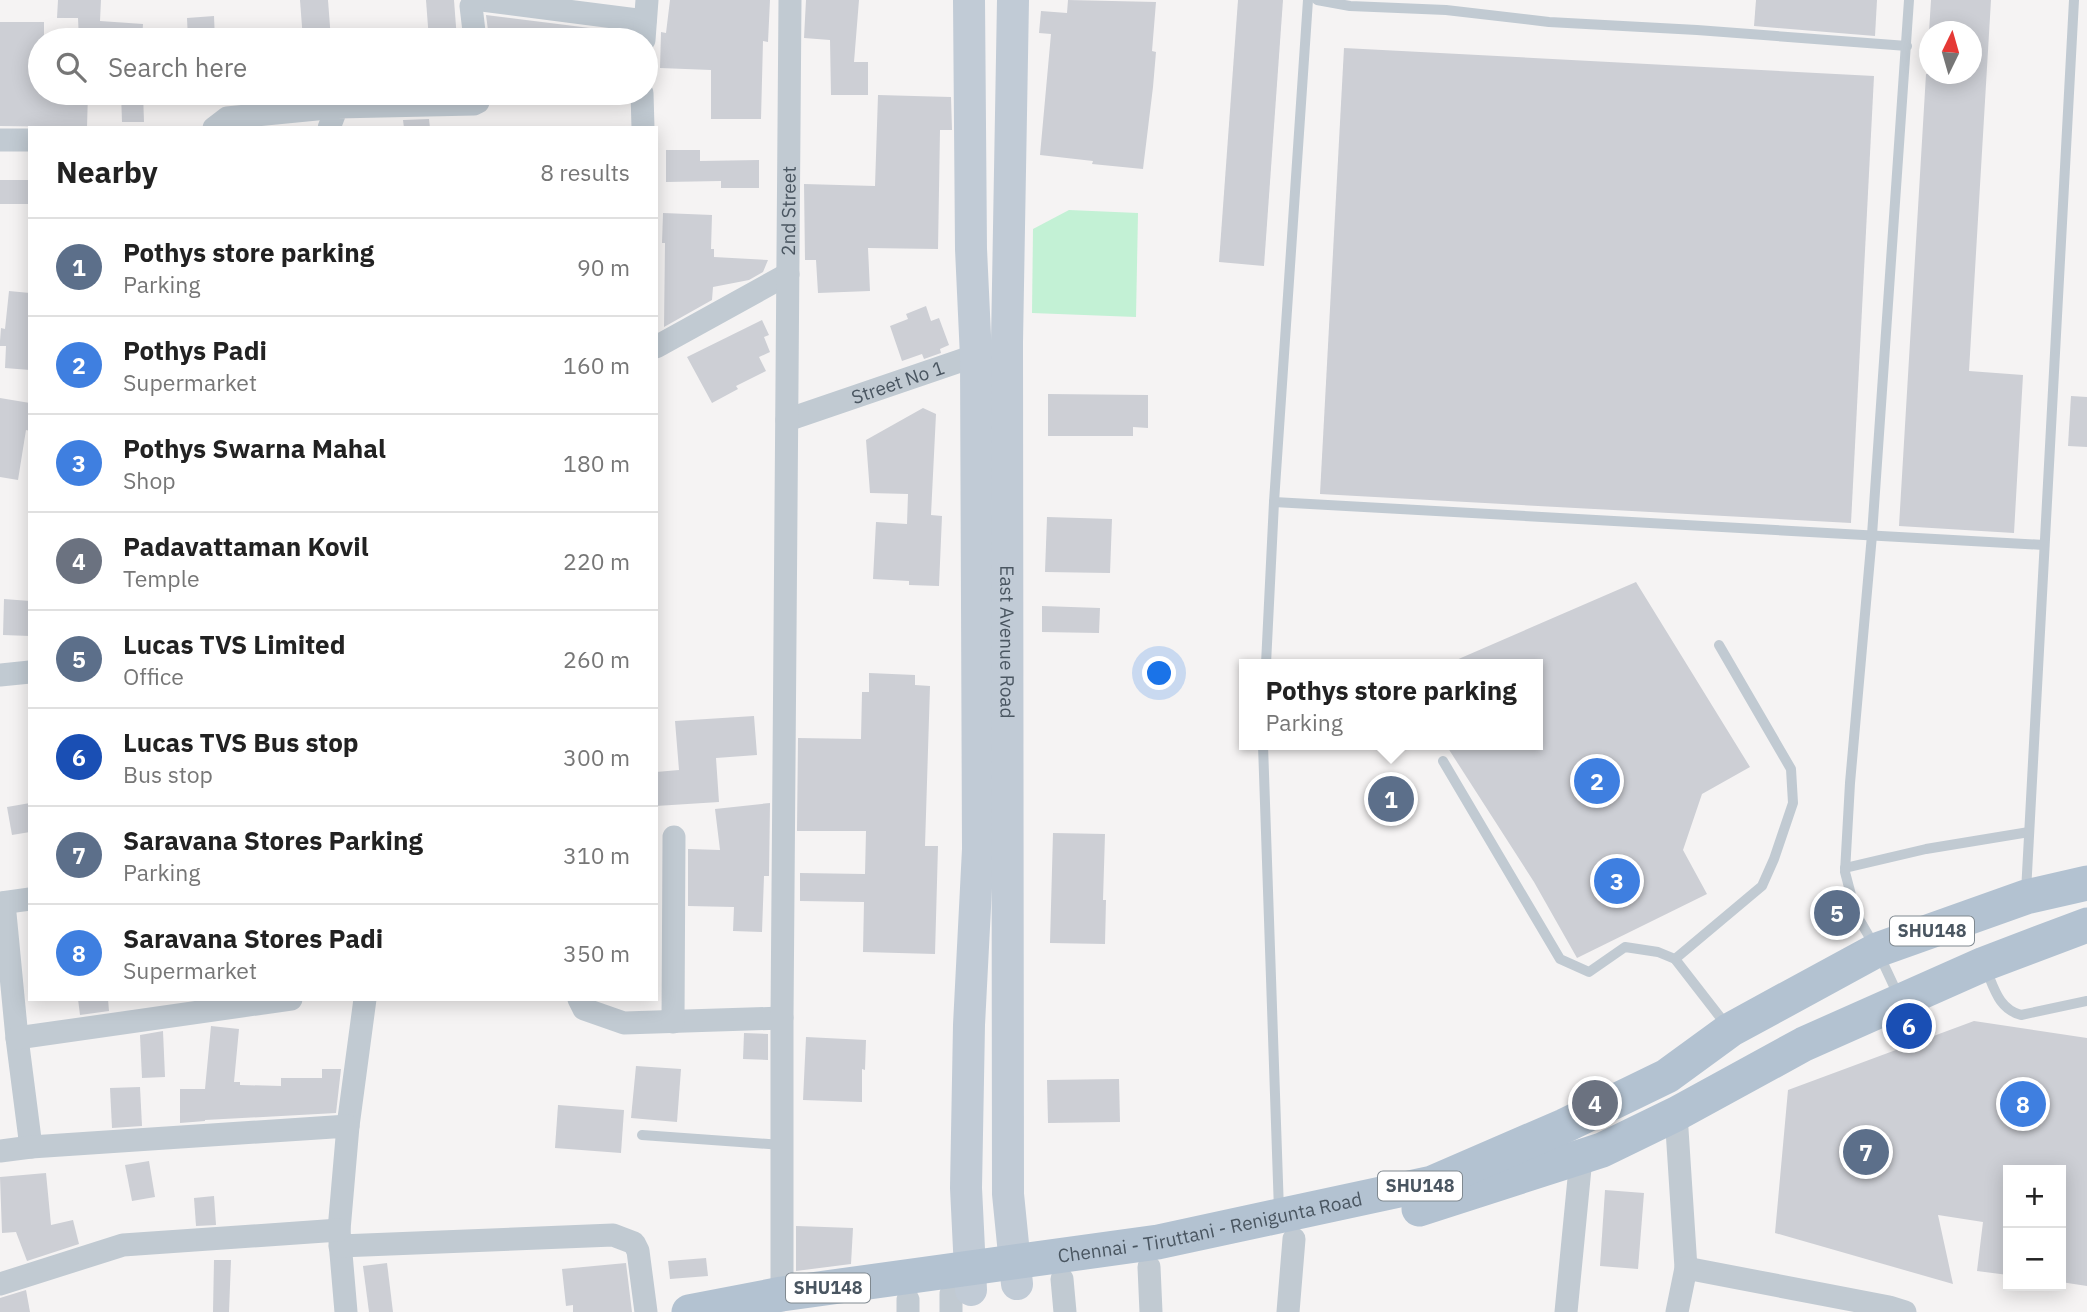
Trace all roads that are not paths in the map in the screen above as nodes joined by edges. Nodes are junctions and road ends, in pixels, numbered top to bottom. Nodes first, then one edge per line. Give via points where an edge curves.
1 (475, 0) edge
2 (482, 0) edge
3 (790, 0) edge
4 (969, 0) edge
5 (1013, 0) edge
6 (1308, 0) edge
7 (1317, 0) edge
8 (1909, 0) edge
9 (2074, 0) edge
10 (646, 20) edge
11 (474, 28) edge
12 (1907, 46) junction
13 (463, 105) edge
14 (642, 105) edge
15 (333, 117) edge
16 (217, 126) edge
17 (643, 126) edge
18 (0, 140) edge
19 (28, 140) edge
20 (788, 274) junction
21 (1007, 342) junction
22 (658, 345) edge
23 (976, 357) junction
24 (787, 420) junction
25 (1274, 502) junction
26 (1872, 535) junction
27 (2045, 545) junction
28 (1719, 645) dead end
29 (1266, 659) edge
30 (28, 672) edge
31 (0, 675) edge
32 (1263, 750) edge
33 (1443, 761) dead end
34 (2029, 832) junction
35 (674, 837) dead end
36 (1845, 868) junction
37 (2087, 883) edge
38 (2026, 897) junction
39 (28, 899) edge
40 (2, 903) edge
41 (2087, 925) edge
42 (1877, 950) junction
43 (1675, 959) junction
44 (1984, 964) junction
45 (1900, 1000) junction
46 (277, 1001) edge
47 (365, 1001) edge
48 (580, 1001) edge
49 (2087, 1001) edge
50 (782, 1018) junction
51 (673, 1022) junction
52 (1730, 1030) junction
53 (17, 1038) junction
54 (1676, 1114) junction
55 (348, 1126) junction
56 (642, 1135) dead end
57 (782, 1145) junction
58 (31, 1147) junction
59 (0, 1151) edge
60 (1581, 1158) junction
61 (1286, 1228) junction
62 (340, 1238) junction
63 (1149, 1267) junction
64 (1686, 1268) junction
65 (1016, 1273) junction
66 (0, 1284) edge
67 (960, 1291) edge
68 (782, 1294) junction
69 (1064, 1295) edge
70 (908, 1306) edge
71 (1852, 1306) edge
72 (346, 1312) edge
73 (646, 1312) edge
74 (689, 1312) edge
75 (815, 1312) edge
76 (1151, 1312) edge
77 (1288, 1312) edge
78 (1566, 1312) edge
79 (1677, 1312) edge
80 (1905, 1312) edge

1 - 11 street via 471,6
2 - 10 street
3 - 20 street, 2nd Street
4 - 23 main road, East Avenue Road
5 - 21 main road, East Avenue Road
6 - 25 lane
7 - 12 lane via 1549,22
8 - 12 lane
9 - 27 lane
12 - 26 lane
13 - 15 street
14 - 17 street
15 - 16 street via 227,118
18 - 19 street
20 - 22 street
20 - 24 street, 2nd Street
21 - 23 street, Street No 1
21 - 65 main road, East Avenue Road via 1008,1194
23 - 24 street, Street No 1
23 - 67 main road, East Avenue Road via 978,849
24 - 50 street, 2nd Street
25 - 26 lane
25 - 29 lane
26 - 27 lane
26 - 36 lane
27 - 34 lane
28 - 43 lane via 1791,769 1793,803 1762,886
30 - 31 street
32 - 61 lane
33 - 43 lane via 1560,959 1589,972 1625,947
34 - 36 lane
34 - 38 lane
35 - 51 street
36 - 42 lane via 1856,914
37 - 38 main road, Chennai - Tiruttani - Renigunta Road / SHU148
38 - 42 main road, Chennai - Tiruttani - Renigunta Road / SHU148
39 - 40 street
40 - 53 street
41 - 44 main road, Chennai - Tiruttani - Renigunta Road / SHU148
42 - 45 lane
42 - 52 main road, Chennai - Tiruttani - Renigunta Road / SHU148
43 - 52 lane
44 - 45 main road, Chennai - Tiruttani - Renigunta Road / SHU148
44 - 49 lane via 2001,1004 2011,1012 2021,1015
45 - 54 main road, Chennai - Tiruttani - Renigunta Road / SHU148 via 1804,1044
46 - 53 street
47 - 55 street
48 - 51 street via 584,1009 624,1023
50 - 51 street
50 - 57 street, 2nd Street
52 - 61 main road, Chennai - Tiruttani - Renigunta Road / SHU148 via 1667,1076 1564,1126 1432,1183
53 - 58 street
54 - 60 main road, Chennai - Tiruttani - Renigunta Road / SHU148
54 - 64 street
55 - 58 street
55 - 62 street
56 - 57 lane
57 - 68 street, 2nd Street
58 - 59 street
60 - 61 main road, Chennai - Tiruttani - Renigunta Road / SHU148 via 1438,1205
60 - 78 street
61 - 63 main road, Chennai - Tiruttani - Renigunta Road / SHU148
61 - 65 main road, Chennai - Tiruttani - Renigunta Road / SHU148 via 1158,1242
61 - 77 street
62 - 66 street via 123,1245
62 - 72 street
62 - 73 street via 613,1235 634,1243 638,1251
63 - 69 main road, Chennai - Tiruttani - Renigunta Road / SHU148
63 - 76 street
64 - 71 street
64 - 79 street
65 - 67 main road, Chennai - Tiruttani - Renigunta Road / SHU148
65 - 69 main road, Chennai - Tiruttani - Renigunta Road / SHU148
67 - 68 main road, Chennai - Tiruttani - Renigunta Road / SHU148
67 - 70 main road, Chennai - Tiruttani - Renigunta Road / SHU148
68 - 74 main road, Chennai - Tiruttani - Renigunta Road / SHU148
70 - 75 main road, Chennai - Tiruttani - Renigunta Road / SHU148
71 - 80 street

